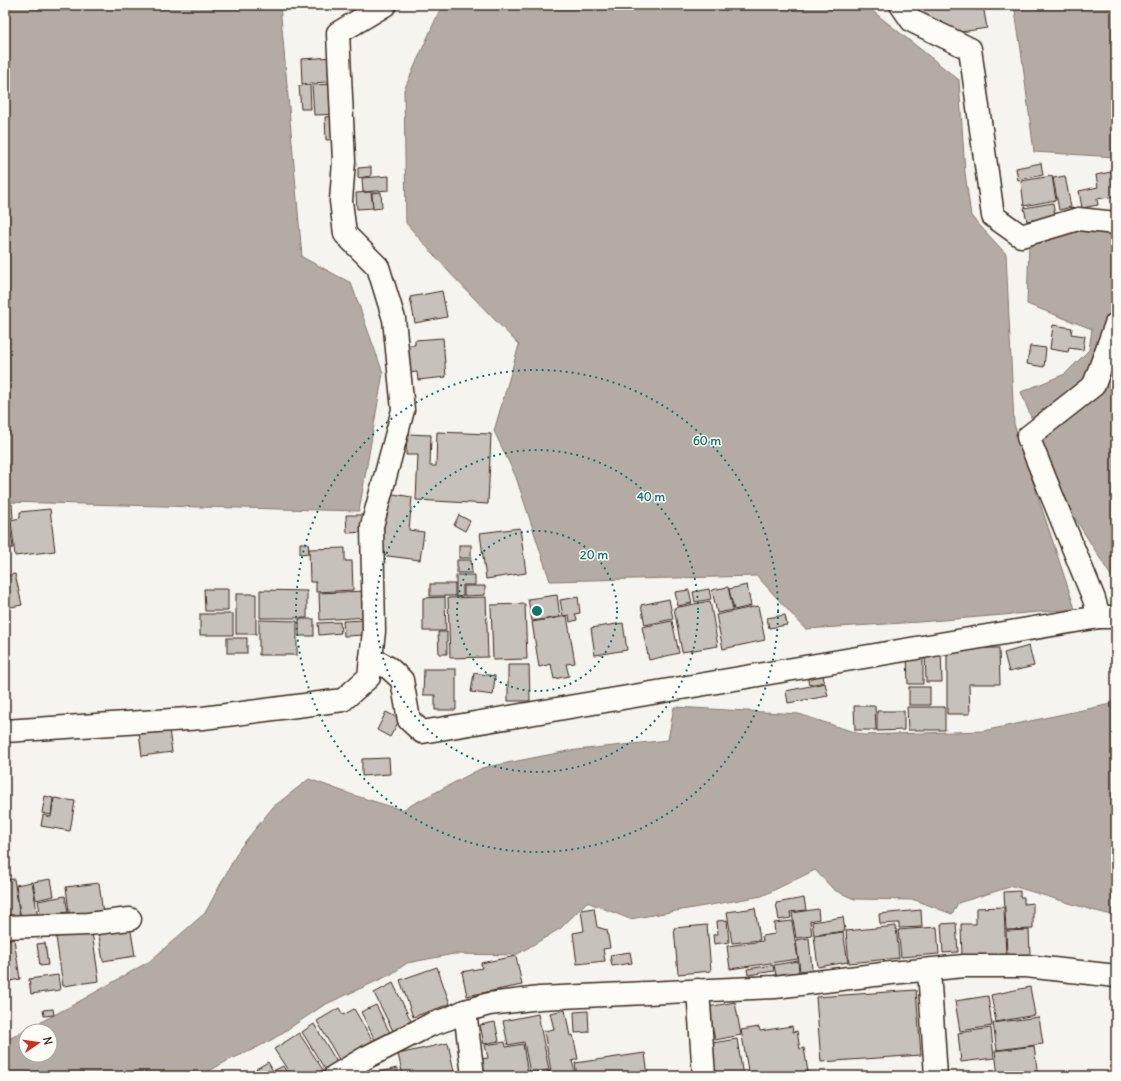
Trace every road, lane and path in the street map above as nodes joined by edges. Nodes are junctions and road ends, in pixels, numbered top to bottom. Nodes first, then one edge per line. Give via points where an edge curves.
1 (385, 5) edge
2 (901, 5) edge
3 (1116, 223) edge
4 (1116, 324) edge
5 (1108, 617) edge
6 (371, 658) junction
7 (5, 731) edge
8 (130, 919) dead end
9 (5, 927) edge
10 (929, 970) junction
11 (1116, 976) edge
12 (698, 990) junction
13 (465, 1011) junction
14 (335, 1076) edge
15 (473, 1076) edge
16 (704, 1076) edge
17 (936, 1076) edge

1 - 6 street via 338,33 344,161 341,201 346,234 378,267 394,319 403,410 372,526 374,631
2 - 3 street via 912,21 970,49 993,216 1021,236 1078,219
4 - 5 street via 1094,385 1028,437 1094,599
5 - 6 street via 422,732 409,720 402,680 389,668
6 - 7 street via 369,677 343,700 203,718
8 - 9 street via 88,924
10 - 11 street via 964,966 1026,966
10 - 12 street via 774,987
10 - 17 street
12 - 13 street via 540,998 488,1004
12 - 16 street
13 - 14 street via 367,1057
13 - 15 street

